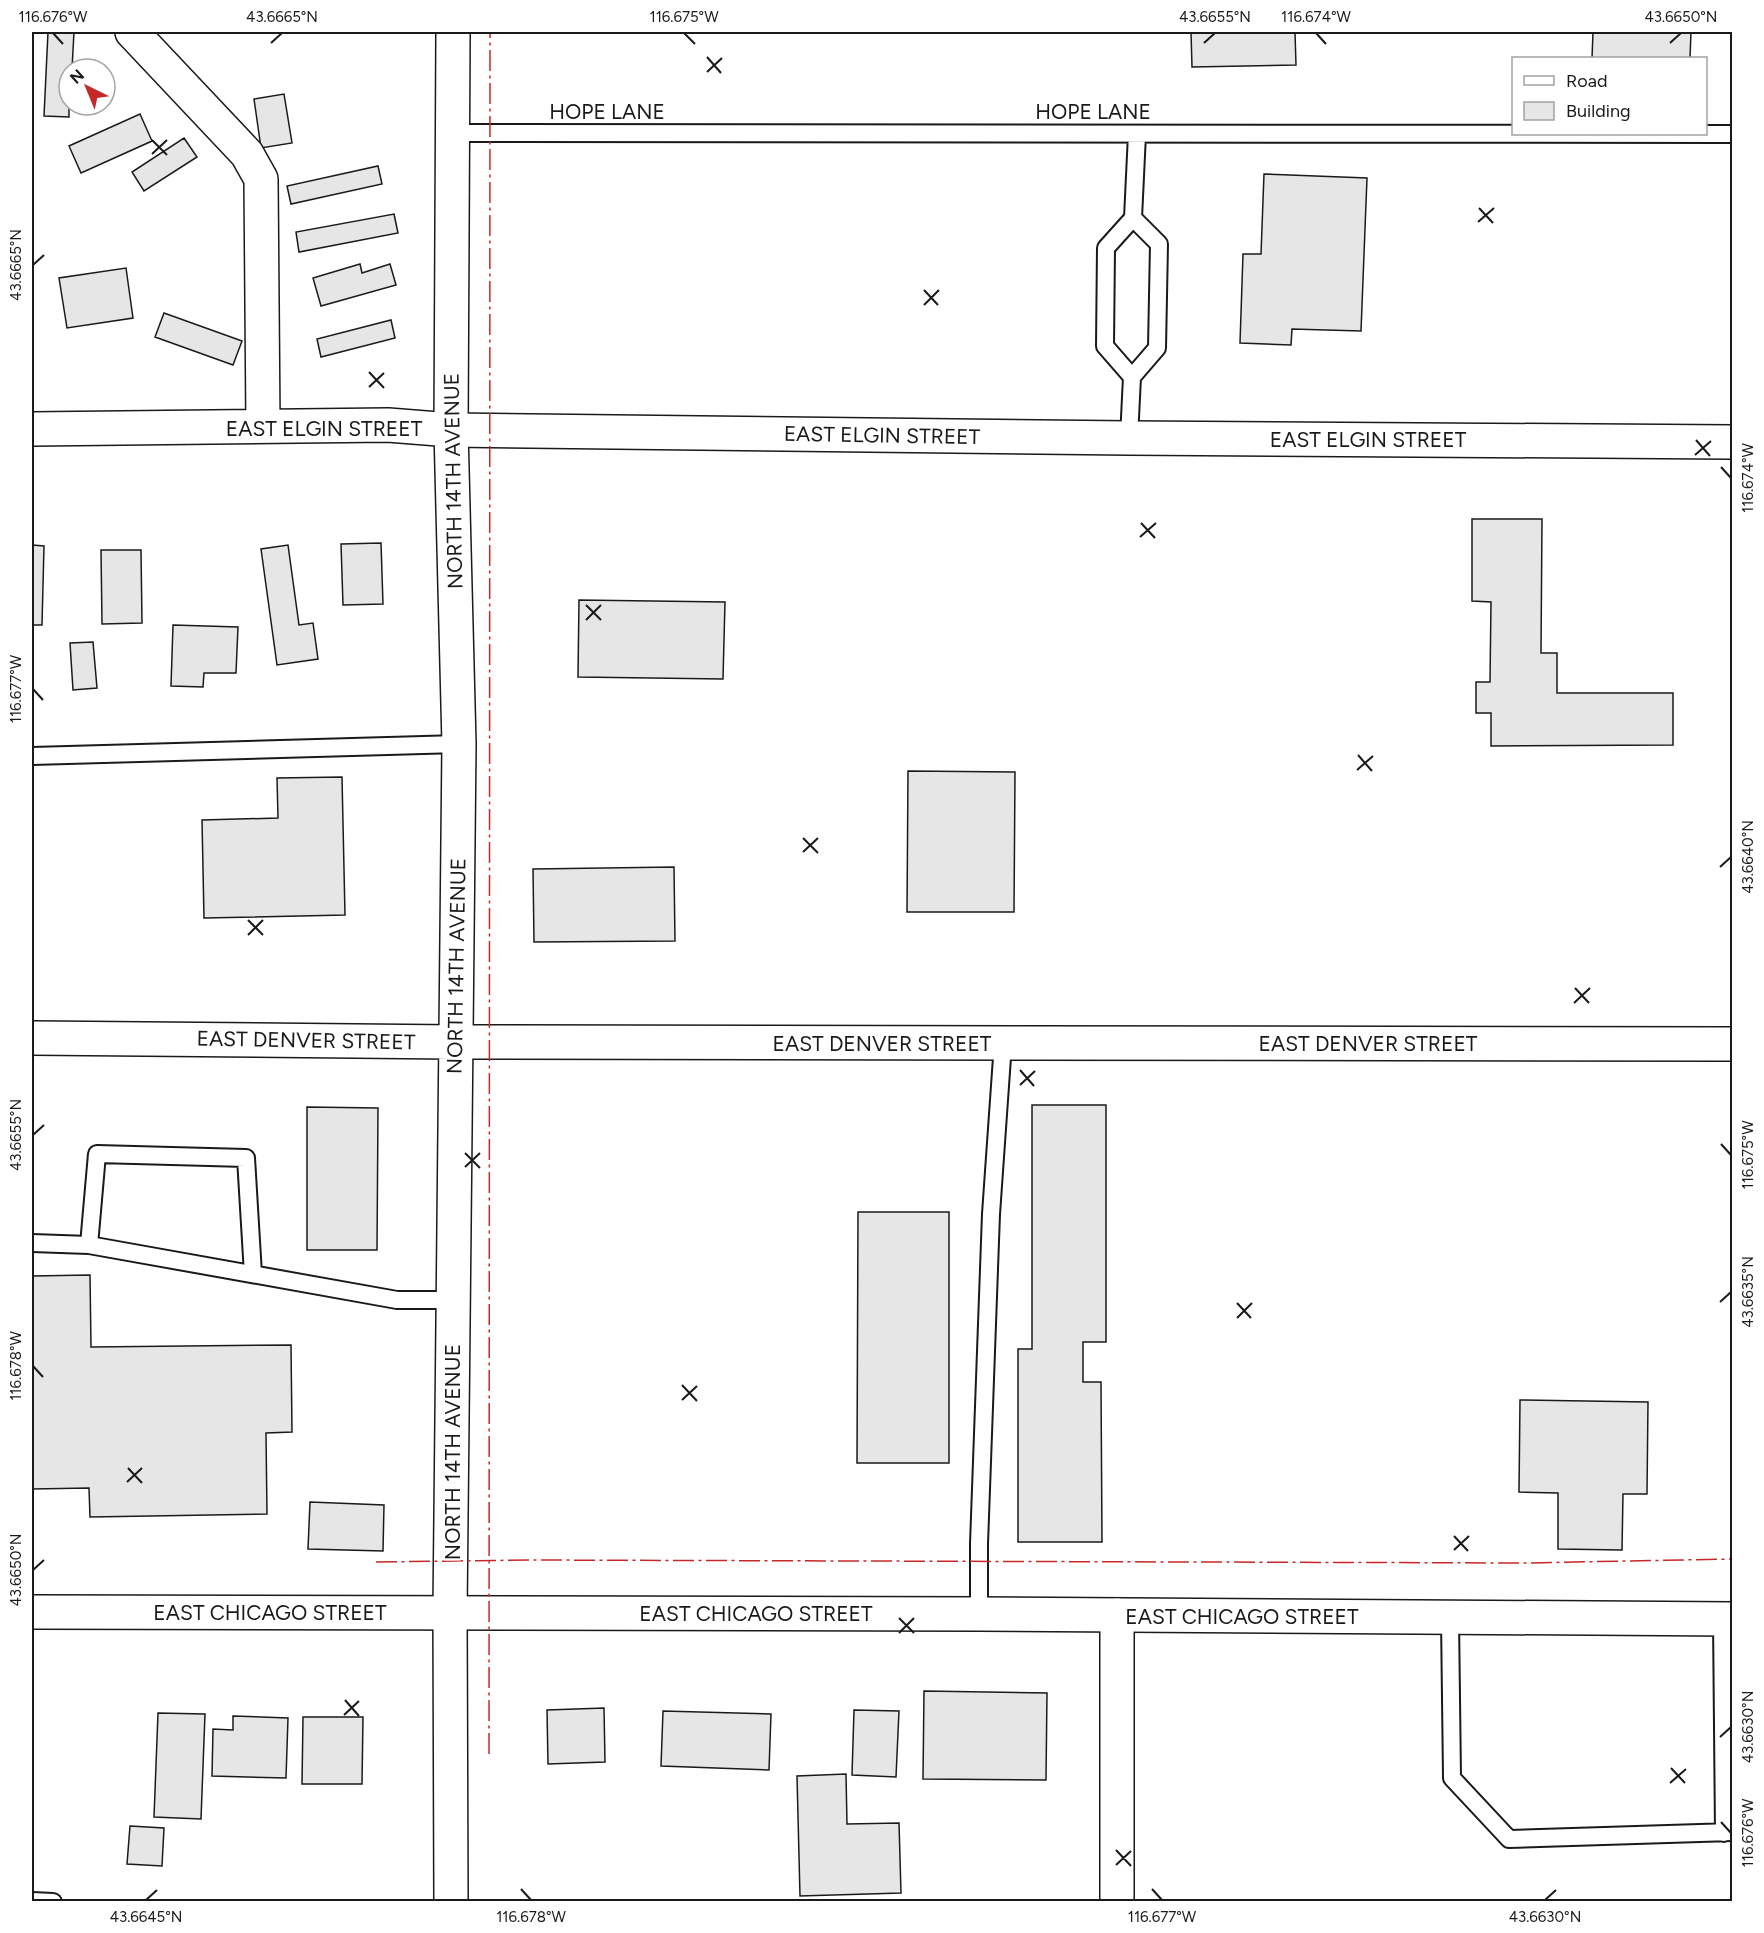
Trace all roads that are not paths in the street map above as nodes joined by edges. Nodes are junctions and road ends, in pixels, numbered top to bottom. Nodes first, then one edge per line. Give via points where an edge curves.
1 (132, 32) edge
2 (453, 32) edge
3 (453, 133) junction
4 (1137, 134) junction
5 (1512, 134) edge
6 (1707, 134) edge
7 (1732, 134) edge
8 (1133, 218) junction
9 (1131, 377) junction
10 (263, 426) junction
11 (32, 429) edge
12 (451, 429) junction
13 (1129, 438) junction
14 (1732, 442) edge
15 (459, 744) junction
16 (32, 756) edge
17 (32, 1038) edge
18 (455, 1042) junction
19 (1003, 1043) junction
20 (1732, 1044) edge
21 (32, 1243) edge
22 (89, 1245) junction
23 (253, 1274) junction
24 (453, 1300) junction
25 (32, 1612) edge
26 (450, 1612) junction
27 (979, 1614) junction
28 (1117, 1616) junction
29 (1450, 1618) junction
30 (1727, 1619) edge
31 (1728, 1833) edge
32 (32, 1901) edge
33 (53, 1902) edge
34 (451, 1902) edge
35 (1117, 1902) edge

1 - 10 street via 247,154 261,179
2 - 3 street, NORTH 14TH AVENUE
3 - 4 lane, HOPE LANE
3 - 12 street, NORTH 14TH AVENUE
4 - 5 lane, HOPE LANE
4 - 8 lane
6 - 7 lane, HOPE LANE
8 - 9 lane via 1106,248 1106,346
8 - 9 lane via 1159,244 1157,348
9 - 13 lane
10 - 11 street, EAST ELGIN STREET
10 - 12 street, EAST ELGIN STREET
12 - 13 street, EAST ELGIN STREET
12 - 15 street, NORTH 14TH AVENUE
13 - 14 street, EAST ELGIN STREET
15 - 16 lane
15 - 18 street, NORTH 14TH AVENUE
17 - 18 street, EAST DENVER STREET
18 - 19 street, EAST DENVER STREET
18 - 24 street, NORTH 14TH AVENUE
19 - 20 street, EAST DENVER STREET
19 - 27 lane via 991,1214
21 - 22 lane
22 - 23 lane
22 - 23 lane via 97,1154 246,1158
23 - 24 lane via 397,1300
24 - 26 street, NORTH 14TH AVENUE
25 - 26 street, EAST CHICAGO STREET
26 - 27 street, EAST CHICAGO STREET
26 - 34 street, NORTH 14TH AVENUE
27 - 28 street, EAST CHICAGO STREET
28 - 29 street, EAST CHICAGO STREET
28 - 35 street
29 - 30 street, EAST CHICAGO STREET
29 - 31 lane via 1452,1778 1509,1839
30 - 31 lane
32 - 33 lane

